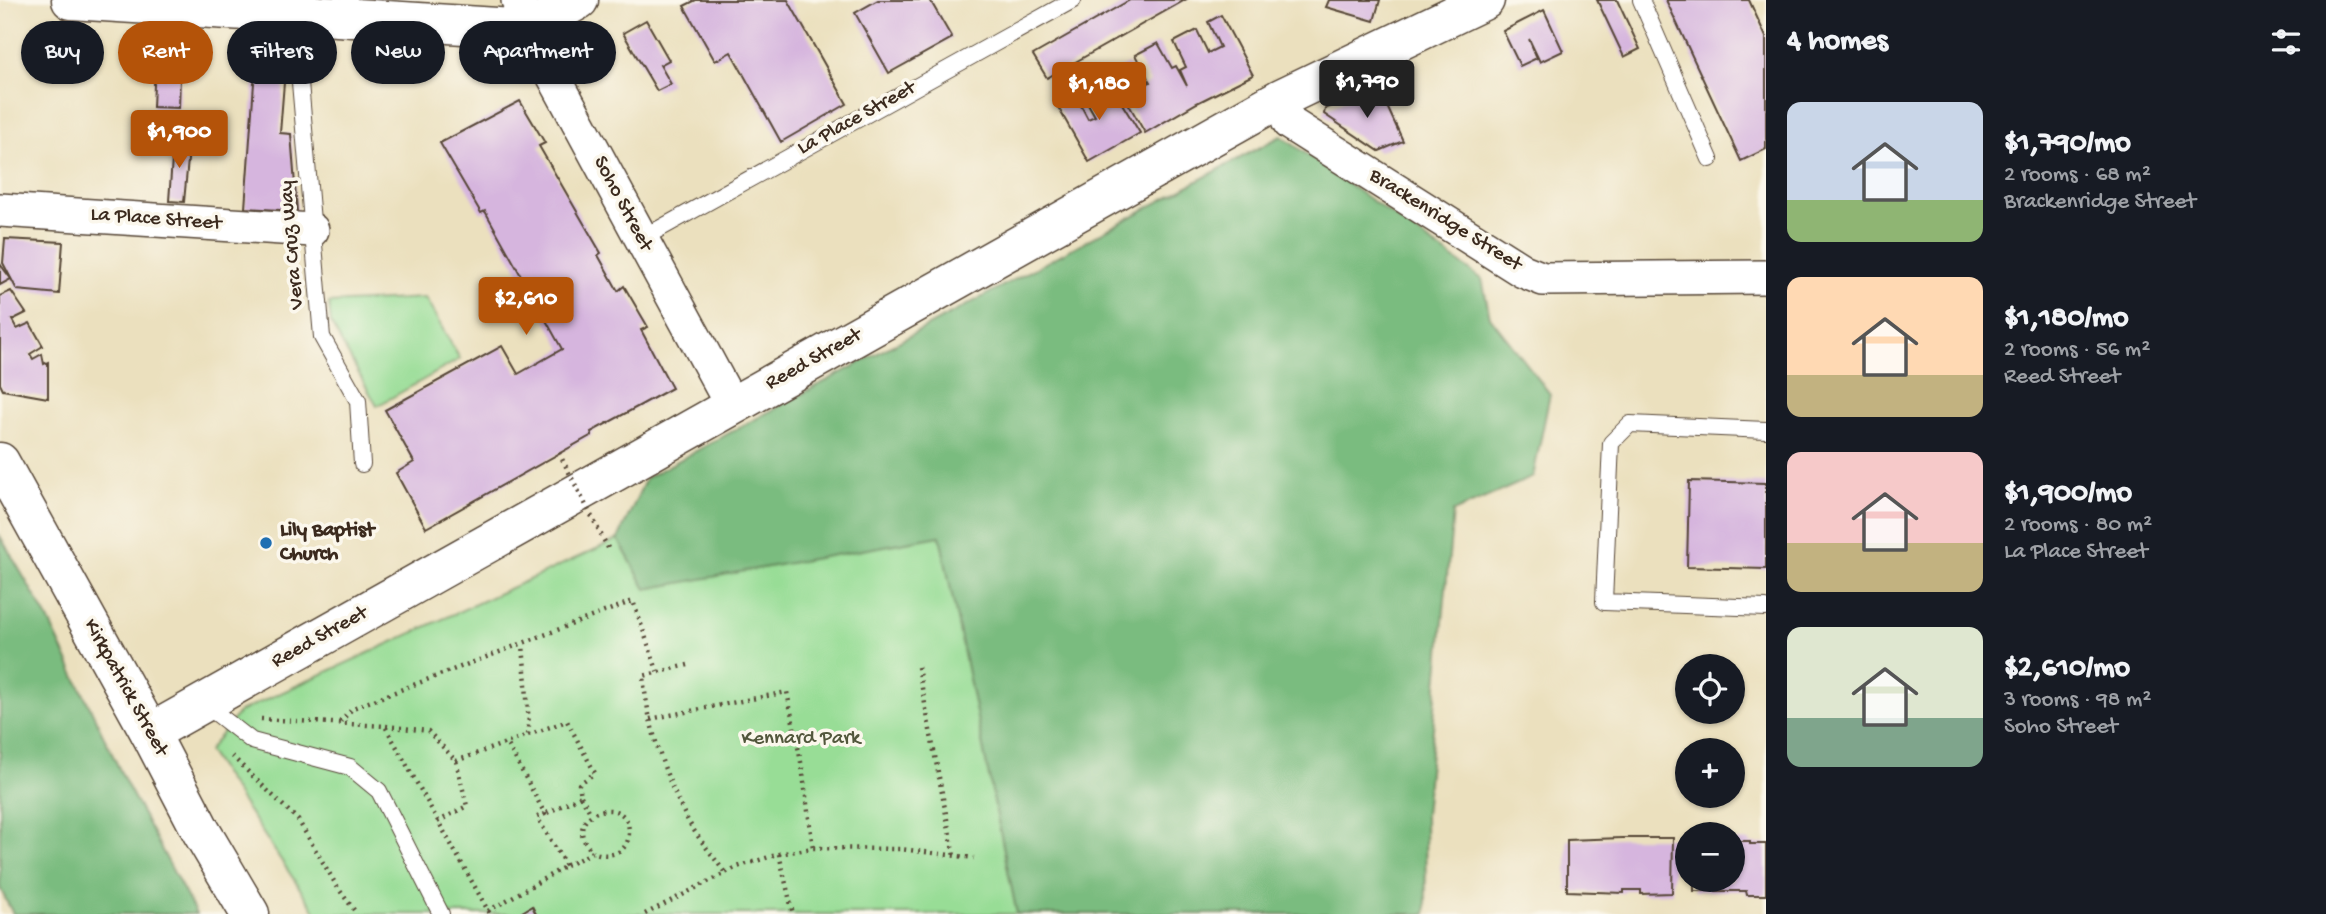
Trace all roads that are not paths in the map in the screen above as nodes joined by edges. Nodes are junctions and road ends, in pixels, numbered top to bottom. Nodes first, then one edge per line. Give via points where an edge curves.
1 (71, 0) edge
2 (579, 0) edge
3 (1073, 0) edge
4 (1485, 0) edge
5 (1641, 0) edge
6 (294, 13) junction
7 (523, 14) edge
8 (1279, 99) junction
9 (1710, 159) dead end
10 (0, 210) edge
11 (312, 230) junction
12 (641, 239) junction
13 (1766, 277) edge
14 (732, 406) junction
15 (1766, 430) edge
16 (0, 462) edge
17 (362, 464) dead end
18 (1766, 608) edge
19 (203, 703) junction
20 (150, 733) junction
21 (250, 914) edge
22 (441, 914) edge

1 - 6 street
2 - 7 street
3 - 12 lane, La Place Street
4 - 8 street, Reed Street
5 - 9 lane
6 - 7 street
6 - 11 lane, Vera Cruz Way
7 - 12 street, Soho Street
8 - 13 street, Brackenridge Street via 1289,123 1523,271 1542,278
8 - 14 street, Reed Street
10 - 11 street, La Place Street
11 - 17 lane, Vera Cruz Way via 321,337 358,401
12 - 14 street, Soho Street
14 - 19 street, Reed Street
15 - 18 lane via 1630,424 1611,443 1604,602
16 - 20 street, Kirkpatrick Street
19 - 20 street, Reed Street
19 - 22 lane via 252,741 350,767 379,791
20 - 21 street, Kirkpatrick Street

